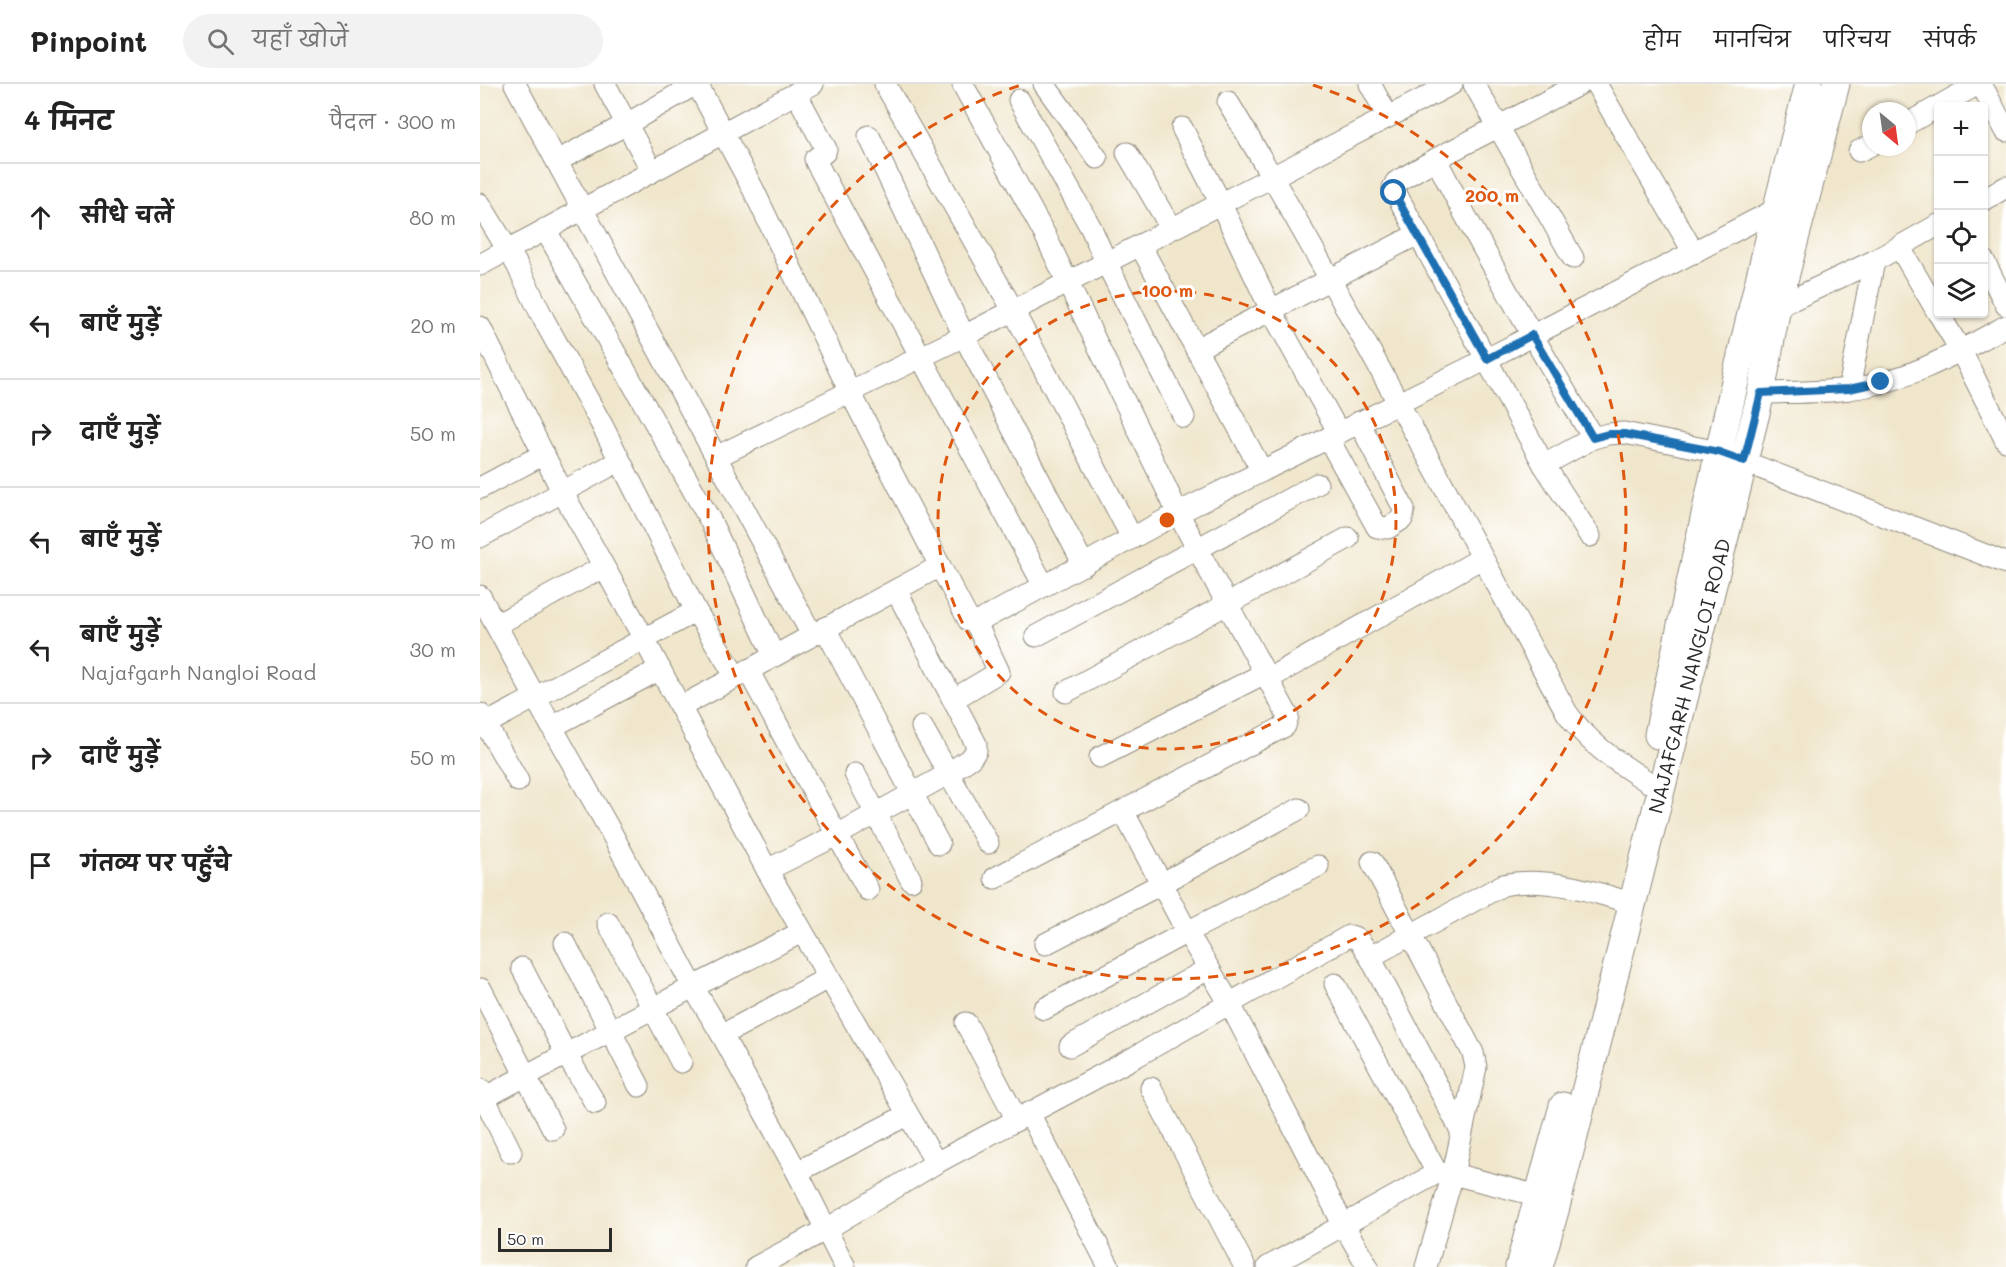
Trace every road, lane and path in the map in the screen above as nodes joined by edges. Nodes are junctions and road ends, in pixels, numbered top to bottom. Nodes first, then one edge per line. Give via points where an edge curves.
1 (515, 84) edge
2 (605, 84) edge
3 (696, 84) edge
4 (885, 84) edge
5 (1044, 84) edge
6 (1370, 84) edge
7 (1474, 84) edge
8 (1580, 84) edge
9 (1596, 84) edge
10 (1809, 84) edge
11 (1836, 84) edge
12 (1980, 84) edge
13 (963, 85) edge
14 (1438, 87) edge
15 (805, 88) edge
16 (1019, 100) dead end
17 (1228, 102) dead end
18 (1388, 117) junction
19 (1916, 119) edge
20 (627, 124) junction
21 (1497, 126) junction
22 (1182, 128) dead end
23 (723, 131) junction
24 (2006, 131) edge
25 (869, 136) dead end
26 (1127, 153) dead end
27 (1097, 159) dead end
28 (1436, 159) junction
29 (557, 161) junction
30 (652, 171) junction
31 (1272, 177) junction
32 (2006, 187) edge
33 (1988, 197) edge
34 (480, 204) edge
35 (1220, 204) junction
36 (582, 209) junction
37 (1775, 210) junction
38 (1934, 227) edge
39 (1172, 228) junction
40 (545, 229) junction
41 (1418, 234) junction
42 (1140, 245) junction
43 (1900, 248) junction
44 (507, 249) junction
45 (1694, 253) junction
46 (1573, 258) dead end
47 (1874, 261) junction
48 (1106, 262) junction
49 (1985, 264) edge
50 (480, 265) edge
51 (1330, 280) junction
52 (1068, 283) junction
53 (1934, 305) edge
54 (2006, 305) edge
55 (1777, 307) junction
56 (1014, 310) junction
57 (1271, 310) junction
58 (1942, 318) edge
59 (2006, 326) edge
60 (480, 327) edge
61 (1532, 335) junction
62 (964, 336) junction
63 (1196, 349) junction
64 (1961, 351) junction
65 (920, 358) junction
66 (1487, 359) junction
67 (1849, 389) junction
68 (850, 392) junction
69 (1761, 393) junction
70 (1398, 403) junction
71 (1184, 417) dead end
72 (1359, 422) junction
73 (1333, 435) junction
74 (1593, 438) junction
75 (2006, 441) edge
76 (544, 454) junction
77 (1732, 456) junction
78 (716, 457) junction
79 (619, 461) junction
80 (1545, 465) junction
81 (1262, 471) junction
82 (1317, 484) dead end
83 (480, 488) edge
84 (563, 493) junction
85 (1178, 513) junction
86 (1590, 536) dead end
87 (480, 537) edge
88 (1132, 538) junction
89 (1348, 538) dead end
90 (1198, 550) junction
91 (1482, 558) junction
92 (2006, 562) edge
93 (1084, 565) junction
94 (940, 566) junction
95 (603, 567) junction
96 (1044, 586) junction
97 (896, 590) junction
98 (480, 596) edge
99 (1226, 603) junction
100 (696, 611) junction
101 (489, 621) edge
102 (976, 623) junction
103 (818, 632) junction
104 (1036, 636) dead end
105 (644, 639) junction
106 (774, 656) junction
107 (660, 669) junction
108 (742, 673) junction
109 (1267, 676) junction
110 (1066, 692) dead end
111 (535, 697) junction
112 (954, 699) junction
113 (680, 707) junction
114 (482, 722) edge
115 (552, 727) junction
116 (922, 727) dead end
117 (1100, 757) dead end
118 (948, 773) junction
119 (855, 774) dead end
120 (518, 781) dead end
121 (1648, 782) junction
122 (912, 792) junction
123 (1299, 809) dead end
124 (1123, 811) junction
125 (875, 813) junction
126 (837, 835) junction
127 (988, 843) dead end
128 (939, 844) dead end
129 (1372, 862) dead end
130 (1317, 866) dead end
131 (767, 870) junction
132 (995, 878) dead end
133 (911, 880) dead end
134 (1161, 884) junction
135 (868, 890) dead end
136 (1625, 902) junction
137 (608, 923) dead end
138 (802, 932) junction
139 (1186, 932) junction
140 (1410, 936) junction
141 (565, 944) dead end
142 (1045, 944) dead end
143 (1370, 957) junction
144 (522, 968) dead end
145 (1208, 969) junction
146 (828, 978) junction
147 (1335, 984) dead end
148 (693, 987) junction
149 (481, 989) edge
150 (1230, 1004) junction
151 (652, 1008) junction
152 (1044, 1009) dead end
153 (966, 1023) dead end
154 (610, 1031) junction
155 (722, 1035) junction
156 (1070, 1046) dead end
157 (566, 1054) junction
158 (681, 1062) dead end
159 (527, 1075) junction
160 (639, 1086) dead end
161 (1151, 1088) dead end
162 (481, 1096) edge
163 (595, 1103) dead end
164 (907, 1116) junction
165 (1023, 1116) junction
166 (553, 1129) dead end
167 (1461, 1131) junction
168 (511, 1152) dead end
169 (936, 1163) junction
170 (797, 1172) junction
171 (1445, 1173) junction
172 (1539, 1196) junction
173 (1342, 1224) junction
174 (825, 1230) junction
175 (756, 1267) edge
176 (845, 1267) edge
177 (1108, 1267) edge
178 (1245, 1267) edge
179 (1268, 1267) edge
180 (1368, 1267) edge
181 (1426, 1267) edge
182 (1519, 1267) edge
183 (1539, 1267) edge

1 - 29 street
2 - 20 street
3 - 20 street
3 - 23 street
4 - 56 street
5 - 27 street
6 - 18 street
7 - 21 street
8 - 21 street
9 - 45 street
10 - 37 main road, NAJAFGARH NANGLOI ROAD
11 - 55 main road, NAJAFGARH NANGLOI ROAD
12 - 19 street
12 - 24 street
13 - 52 street
14 - 18 street
15 - 23 street
15 - 65 street via 826,149 816,162
16 - 48 street
17 - 31 street
18 - 31 street
20 - 29 street
20 - 30 street
21 - 28 street
21 - 46 street
22 - 35 street
23 - 30 street
23 - 68 street
25 - 62 street
26 - 39 street
28 - 41 street via 1396,182 1393,188
28 - 61 street
29 - 36 street
30 - 36 street
31 - 35 street
31 - 51 street
32 - 33 street
34 - 44 street
35 - 39 street
35 - 57 street
36 - 40 street
36 - 78 street
37 - 45 street
37 - 77 main road, NAJAFGARH NANGLOI ROAD
38 - 43 street
39 - 42 street
40 - 44 street
40 - 106 street via 710,520
41 - 51 street
41 - 66 street
42 - 48 street
42 - 63 street
43 - 47 street
43 - 53 street
44 - 50 street
44 - 79 street
45 - 61 street
47 - 55 street
47 - 67 street
48 - 52 street
48 - 71 street
49 - 54 street
51 - 57 street
51 - 70 street
52 - 56 street
52 - 85 street
55 - 69 main road, NAJAFGARH NANGLOI ROAD
56 - 62 street
56 - 88 street
57 - 63 street
57 - 73 street
58 - 64 street
59 - 64 street
60 - 76 street
61 - 66 street
61 - 74 street
62 - 65 street
62 - 93 street
63 - 81 street
64 - 67 street via 1912,373
64 - 75 street
65 - 68 street
65 - 96 street
66 - 70 street
66 - 80 street
67 - 69 street
68 - 78 street
68 - 94 street
69 - 77 main road, NAJAFGARH NANGLOI ROAD
70 - 72 street
70 - 91 street
72 - 73 street
72 - 73 street via 1404,509 1402,519 1388,528 1377,527
73 - 81 street
74 - 77 street via 1624,434
74 - 80 street
76 - 83 street
76 - 84 street
77 - 92 street
77 - 121 main road, NAJAFGARH NANGLOI ROAD via 1690,576
77 - 136 main road, NAJAFGARH NANGLOI ROAD
78 - 103 street
79 - 84 street
79 - 100 street
80 - 86 street
81 - 85 street
82 - 90 street
84 - 87 street
84 - 95 street
85 - 88 street
85 - 90 street
88 - 93 street
89 - 99 street
90 - 99 street
90 - 104 street
91 - 109 street
91 - 121 street via 1581,733
93 - 96 street
94 - 97 street
94 - 102 street via 969,621
95 - 101 street
95 - 105 street
96 - 102 street
97 - 103 street
97 - 112 street
98 - 101 street
99 - 109 street
99 - 110 street
100 - 105 street
100 - 108 street
101 - 111 street
102 - 112 street via 999,672
103 - 106 street
103 - 122 street
105 - 107 street
105 - 111 street
106 - 108 street
107 - 113 street
107 - 115 street
108 - 113 street
108 - 126 street
109 - 117 street
109 - 124 street via 1288,716 1285,726
111 - 114 street
111 - 115 street
112 - 118 street via 976,751
113 - 131 street
114 - 120 street
115 - 148 street
116 - 118 street
118 - 122 street
118 - 127 street
119 - 125 street
121 - 136 main road, NAJAFGARH NANGLOI ROAD
122 - 125 street
122 - 128 street
123 - 134 street
124 - 132 street
124 - 134 street
125 - 126 street
125 - 133 street
126 - 131 street
126 - 135 street
129 - 140 street
130 - 139 street
131 - 138 street
134 - 139 street
134 - 142 street
136 - 140 street via 1562,886 1518,882 1503,885
136 - 172 main road, NAJAFGARH NANGLOI ROAD
136 - 183 main road, NAJAFGARH NANGLOI ROAD
137 - 151 street
138 - 146 street
138 - 148 street
139 - 145 street
139 - 152 street
140 - 143 street
140 - 167 street via 1473,1053 1476,1066
141 - 154 street
143 - 150 street via 1358,939 1350,936
143 - 167 street
144 - 157 street
145 - 150 street
145 - 156 street
146 - 155 street
146 - 164 street
147 - 171 street
148 - 151 street
148 - 155 street
149 - 159 street
150 - 165 street
150 - 173 street
151 - 154 street
151 - 158 street
153 - 165 street
154 - 157 street
154 - 160 street
155 - 170 street
157 - 159 street
157 - 163 street
159 - 162 street
159 - 166 street
161 - 178 street
162 - 168 street
164 - 169 street
164 - 170 street
165 - 169 street
165 - 177 street
167 - 171 street
169 - 174 street
170 - 174 street
171 - 172 street
171 - 173 street
171 - 181 street
172 - 182 main road, NAJAFGARH NANGLOI ROAD
173 - 179 street
173 - 180 street
174 - 175 street
174 - 176 street

